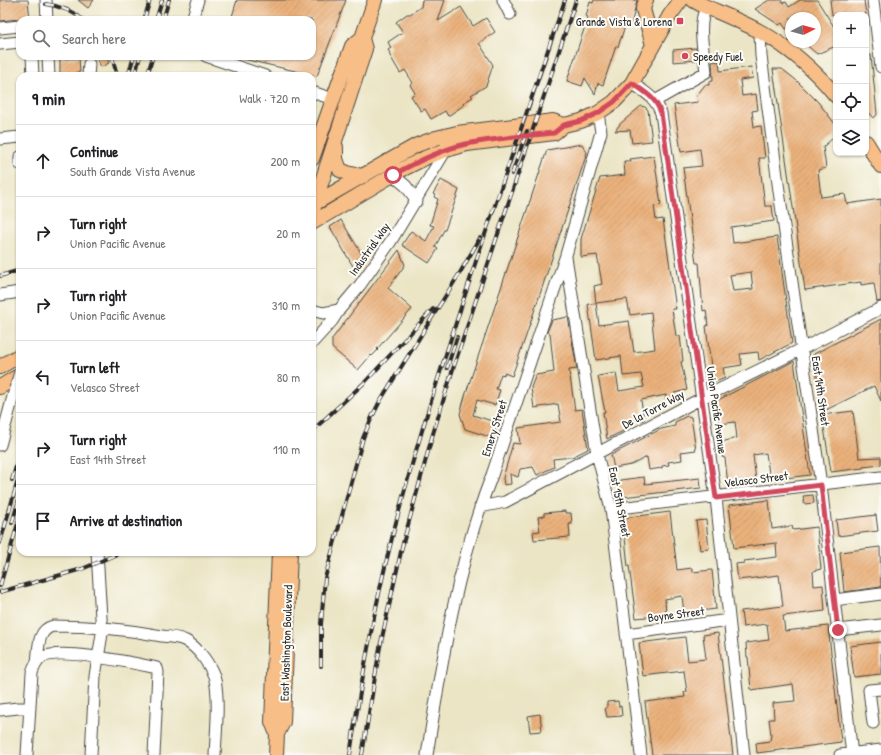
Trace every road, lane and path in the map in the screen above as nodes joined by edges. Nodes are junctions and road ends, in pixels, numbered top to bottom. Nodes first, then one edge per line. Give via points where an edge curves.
1 (46, 0) edge
2 (198, 0) edge
3 (375, 0) edge
4 (503, 0) edge
5 (646, 0) edge
6 (681, 0) edge
7 (693, 0) edge
8 (876, 6) edge
9 (706, 7) junction
10 (510, 14) dead end
11 (47, 16) edge
12 (193, 16) edge
13 (16, 26) edge
14 (0, 28) edge
15 (760, 32) junction
16 (362, 38) junction
17 (16, 42) edge
18 (0, 44) edge
19 (653, 45) junction
20 (32, 60) edge
21 (48, 60) edge
22 (218, 60) edge
23 (90, 64) dead end
24 (881, 67) edge
25 (33, 72) edge
26 (49, 72) edge
27 (89, 72) edge
28 (253, 72) edge
29 (632, 83) junction
30 (833, 92) edge
31 (316, 93) edge
32 (333, 99) junction
33 (655, 101) junction
34 (598, 113) junction
35 (16, 137) edge
36 (337, 137) junction
37 (0, 139) edge
38 (445, 143) junction
39 (869, 147) edge
40 (316, 148) edge
41 (881, 166) edge
42 (393, 175) junction
43 (363, 176) junction
44 (316, 199) edge
45 (417, 200) junction
46 (316, 206) edge
47 (316, 221) edge
48 (566, 255) junction
49 (16, 293) edge
50 (0, 295) edge
51 (881, 308) edge
52 (339, 310) junction
53 (316, 311) edge
54 (316, 339) edge
55 (802, 349) junction
56 (16, 357) edge
57 (0, 367) edge
58 (16, 377) edge
59 (0, 387) edge
60 (16, 389) edge
61 (702, 398) junction
62 (0, 445) edge
63 (597, 454) junction
64 (881, 477) edge
65 (821, 485) junction
66 (716, 498) junction
67 (480, 507) junction
68 (611, 509) junction
69 (97, 556) edge
70 (279, 556) edge
71 (290, 556) edge
72 (881, 594) edge
73 (834, 600) junction
74 (729, 620) junction
75 (881, 625) edge
76 (102, 628) junction
77 (838, 630) junction
78 (626, 634) junction
79 (98, 657) junction
80 (37, 662) junction
81 (881, 689) edge
82 (30, 708) junction
83 (0, 710) edge
84 (873, 723) dead end
85 (277, 734) junction
86 (881, 750) edge
87 (852, 754) edge
88 (27, 755) edge
89 (91, 755) edge
90 (154, 755) edge
91 (215, 755) edge
92 (276, 755) edge
93 (427, 755) edge
94 (641, 755) edge
95 (744, 755) edge
96 (840, 755) edge

1 - 11 street
2 - 12 street
3 - 16 main road
4 - 10 street
5 - 19 main road via 643,9
6 - 19 main road
7 - 9 main road
8 - 24 street
9 - 15 main road
9 - 33 street via 701,23 706,72
13 - 14 street
15 - 30 main road via 800,60
15 - 55 street, East 14th Street via 761,56
16 - 32 main road via 352,46
16 - 36 main road via 365,49
17 - 18 street
19 - 29 main road
20 - 25 street
21 - 26 street
22 - 28 street
23 - 27 street
29 - 33 street
29 - 34 main road via 614,102
31 - 32 street
32 - 40 main road
33 - 61 street, Union Pacific Avenue via 661,113
34 - 38 main road via 564,125 554,133 467,144
34 - 48 street, Emery Street via 601,132
35 - 37 street
36 - 43 main road via 336,159 340,170
36 - 44 main road
38 - 42 main road via 427,157
38 - 43 main road via 417,145
38 - 45 street, Industrial Way
39 - 41 main road
42 - 45 street
42 - 47 main road
43 - 46 main road
45 - 52 street, Industrial Way via 391,242
48 - 63 street, East 15th Street
48 - 67 street, Emery Street
49 - 50 street
51 - 55 street, De la Torre Way
52 - 53 street via 323,313
52 - 54 street, Industrial Way
55 - 61 street, De la Torre Way
55 - 65 street, East 14th Street
56 - 57 main road
58 - 59 main road
60 - 62 street, bridge
61 - 63 street, De la Torre Way
61 - 66 street, Union Pacific Avenue
63 - 67 street, De la Torre Way via 505,502
63 - 68 street, East 15th Street
64 - 65 street, Velasco Street
65 - 66 street, Velasco Street
65 - 73 street, East 14th Street
66 - 68 street, Velasco Street
66 - 74 street, Union Pacific Avenue
67 - 93 street, Emery Street via 450,621
68 - 78 street, East 15th Street
69 - 76 street
70 - 85 main road, East Washington Boulevard via 272,722
71 - 85 main road, East Washington Boulevard via 283,722
72 - 73 street
73 - 77 street, East 14th Street
74 - 78 street, Boyne Street
74 - 95 street, Union Pacific Avenue
75 - 77 street
76 - 79 street
76 - 80 street via 49,627 40,638
76 - 91 street via 150,633 184,640 195,648 214,676 217,702
77 - 87 street, East 14th Street
78 - 94 street, East 15th Street
79 - 80 street via 50,654
79 - 89 street
79 - 90 street via 157,668
80 - 82 street via 32,673
81 - 84 street via 869,690
82 - 83 street
82 - 88 street
85 - 92 main road, East Washington Boulevard
86 - 87 street
87 - 96 street

